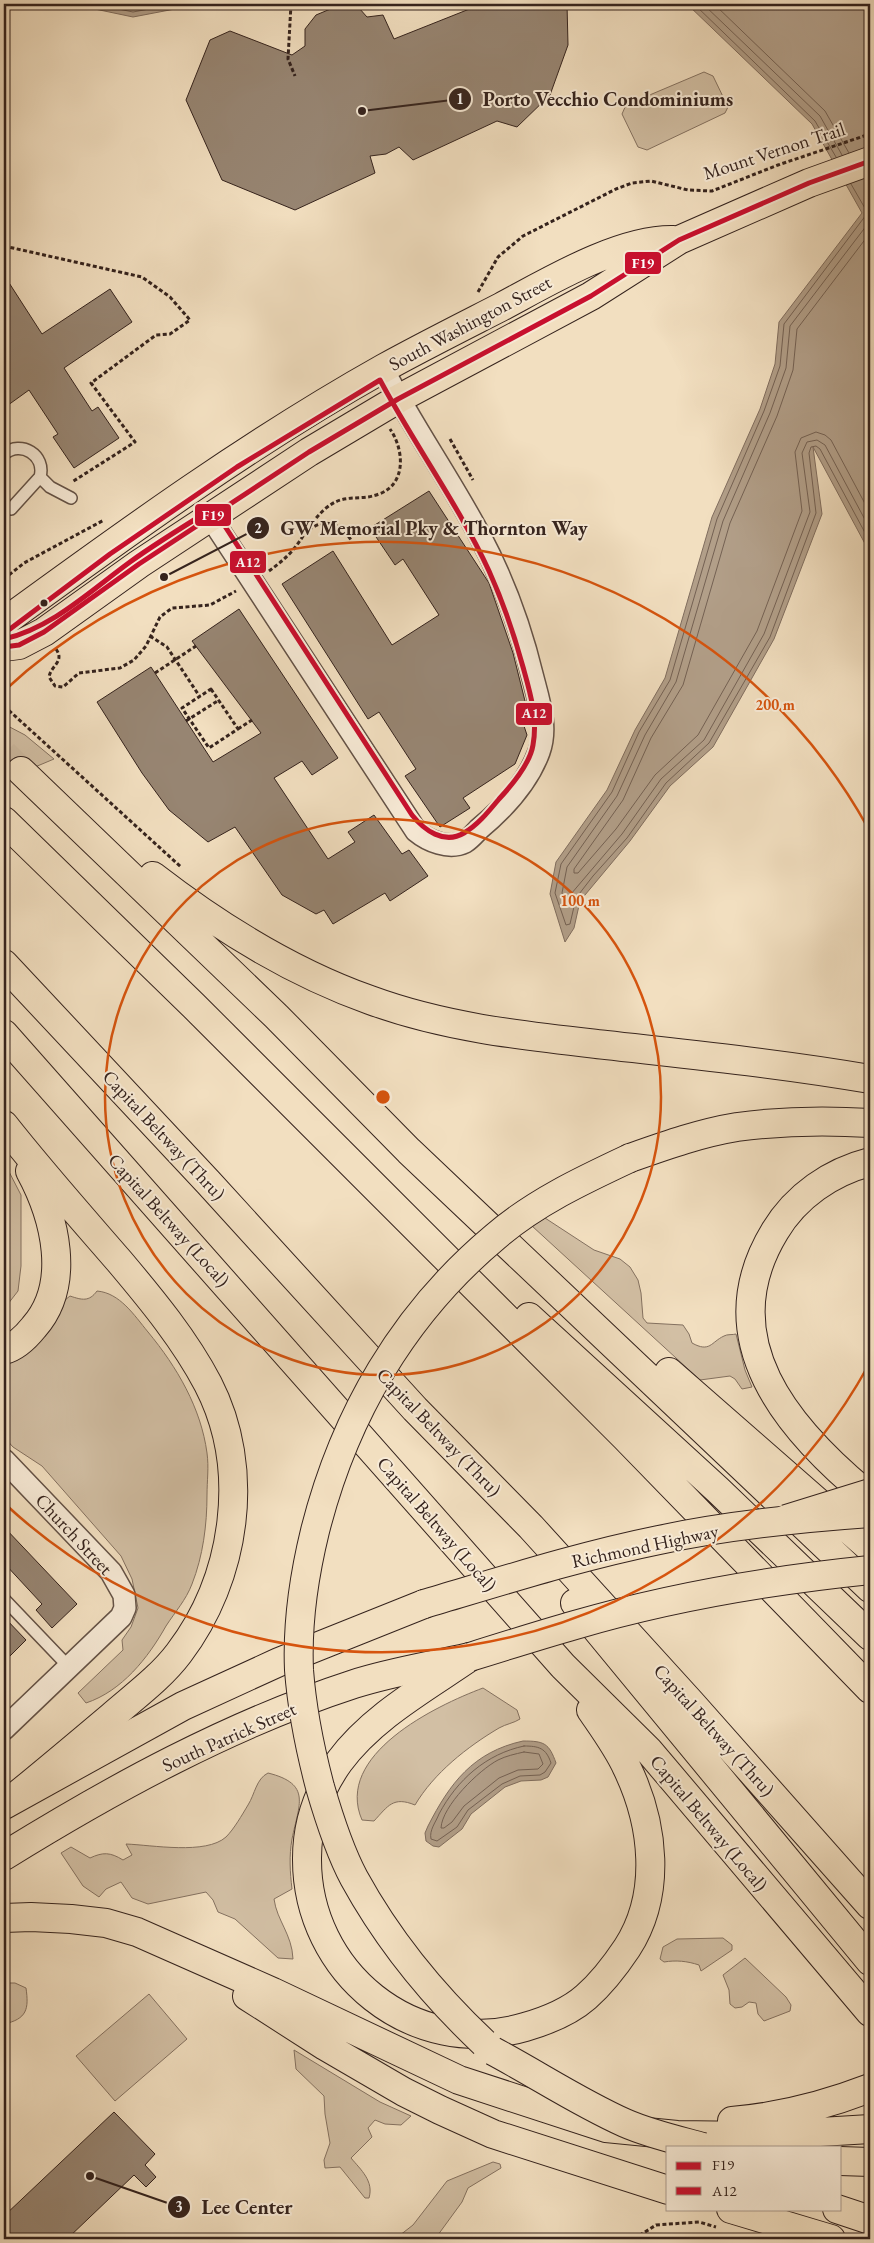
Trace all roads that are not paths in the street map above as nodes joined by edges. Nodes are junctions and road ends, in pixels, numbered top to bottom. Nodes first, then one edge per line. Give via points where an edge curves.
1 (870, 161) edge
2 (679, 240) junction
3 (382, 369) junction
4 (391, 410) junction
5 (4, 454) edge
6 (40, 477) junction
7 (71, 498) dead end
8 (10, 509) dead end
9 (211, 518) junction
10 (4, 625) edge
11 (4, 647) edge
12 (4, 821) edge
13 (4, 964) edge
14 (194, 1006) junction
15 (4, 1034) edge
16 (870, 1079) edge
17 (870, 1123) edge
18 (5, 1127) edge
19 (870, 1162) edge
20 (564, 1298) junction
21 (4, 1350) edge
22 (415, 1409) junction
23 (4, 1460) edge
24 (870, 1495) edge
25 (870, 1513) edge
26 (786, 1519) junction
27 (870, 1548) edge
28 (870, 1570) edge
29 (870, 1588) edge
30 (4, 1599) edge
31 (870, 1636) edge
32 (470, 1657) junction
33 (563, 1666) junction
34 (69, 1667) junction
35 (870, 1689) edge
36 (4, 1729) edge
37 (10, 1800) edge
38 (4, 1856) edge
39 (870, 1905) edge
40 (4, 1918) edge
41 (168, 1945) junction
42 (870, 1961) edge
43 (870, 2012) edge
44 (493, 2051) junction
45 (870, 2088) edge
46 (606, 2128) junction
47 (870, 2129) edge
48 (699, 2146) edge
49 (666, 2155) edge
50 (842, 2161) edge
51 (870, 2162) edge
52 (666, 2189) edge
53 (840, 2210) edge
54 (724, 2218) edge
55 (870, 2220) edge
56 (831, 2239) edge

1 - 2 main road, South Washington Street via 807,170
2 - 3 main road, South Washington Street via 657,240 610,254 550,281
2 - 4 main road, South Washington Street via 591,296
3 - 4 street
3 - 10 main road, South Washington Street via 196,486
4 - 9 main road, South Washington Street via 304,456
4 - 9 street via 480,536 506,590 524,640 540,706 543,732 539,751 527,776 488,822 464,842 443,844 425,839 416,832
5 - 6 lane via 17,448 26,449 39,459
6 - 7 lane via 50,487
6 - 8 lane
9 - 11 main road, South Washington Street via 139,564 44,632 20,645
12 - 14 main road
13 - 22 main road, Capital Beltway (Thru)
14 - 31 main road via 718,1490
14 - 35 main road via 625,1437
15 - 33 main road, Capital Beltway (Local)
16 - 20 main road via 799,1067 460,1025 371,1001 298,970 224,927 183,899 21,771
17 - 44 main road, bridge via 791,1121 727,1129 630,1158 554,1197 497,1234 428,1302 368,1389 343,1442 320,1509 303,1580 299,1670 310,1752 336,1838 375,1914 421,1977
18 - 21 main road via 44,1197 54,1234 56,1263 54,1286 47,1308 26,1336
18 - 37 main road via 141,1287 188,1349 209,1386 219,1414 226,1438 233,1496 231,1528 216,1587 178,1655 139,1692
19 - 24 main road via 821,1183 801,1198 783,1218 759,1266 752,1288 750,1314 752,1342 774,1396 824,1457
20 - 27 main road via 618,1328
20 - 29 main road
22 - 39 main road, Capital Beltway (Thru) via 531,1528 698,1710
22 - 42 main road
23 - 34 street, Church Street via 111,1572 122,1588 125,1608 121,1617
24 - 26 main road, bridge
25 - 26 main road, Richmond Highway, bridge
26 - 37 main road, Richmond Highway, bridge via 660,1539 424,1604 279,1662 183,1706
28 - 32 main road, bridge via 746,1587 656,1605 576,1624
30 - 34 lane
32 - 33 main road via 403,1702 356,1741 321,1791 307,1845 307,1880 313,1911 326,1942 342,1966 383,2006 406,2019 462,2033 487,2035 509,2032 562,2013 602,1982 631,1942 642,1916 652,1866 643,1808 627,1768
32 - 38 main road, South Patrick Street via 356,1684 282,1710 72,1813
33 - 43 main road, Capital Beltway (Local) via 649,1751
34 - 36 street
40 - 41 main road via 31,1916 106,1923
41 - 46 main road via 459,2080
41 - 52 main road via 325,2046 396,2087 492,2134
44 - 48 main road, bridge via 627,2124
44 - 49 main road, bridge via 532,2085 573,2112
45 - 46 main road, bridge via 807,2108 757,2119
46 - 47 main road, bridge via 677,2135 754,2136
50 - 51 main road
53 - 55 main road
54 - 56 main road

